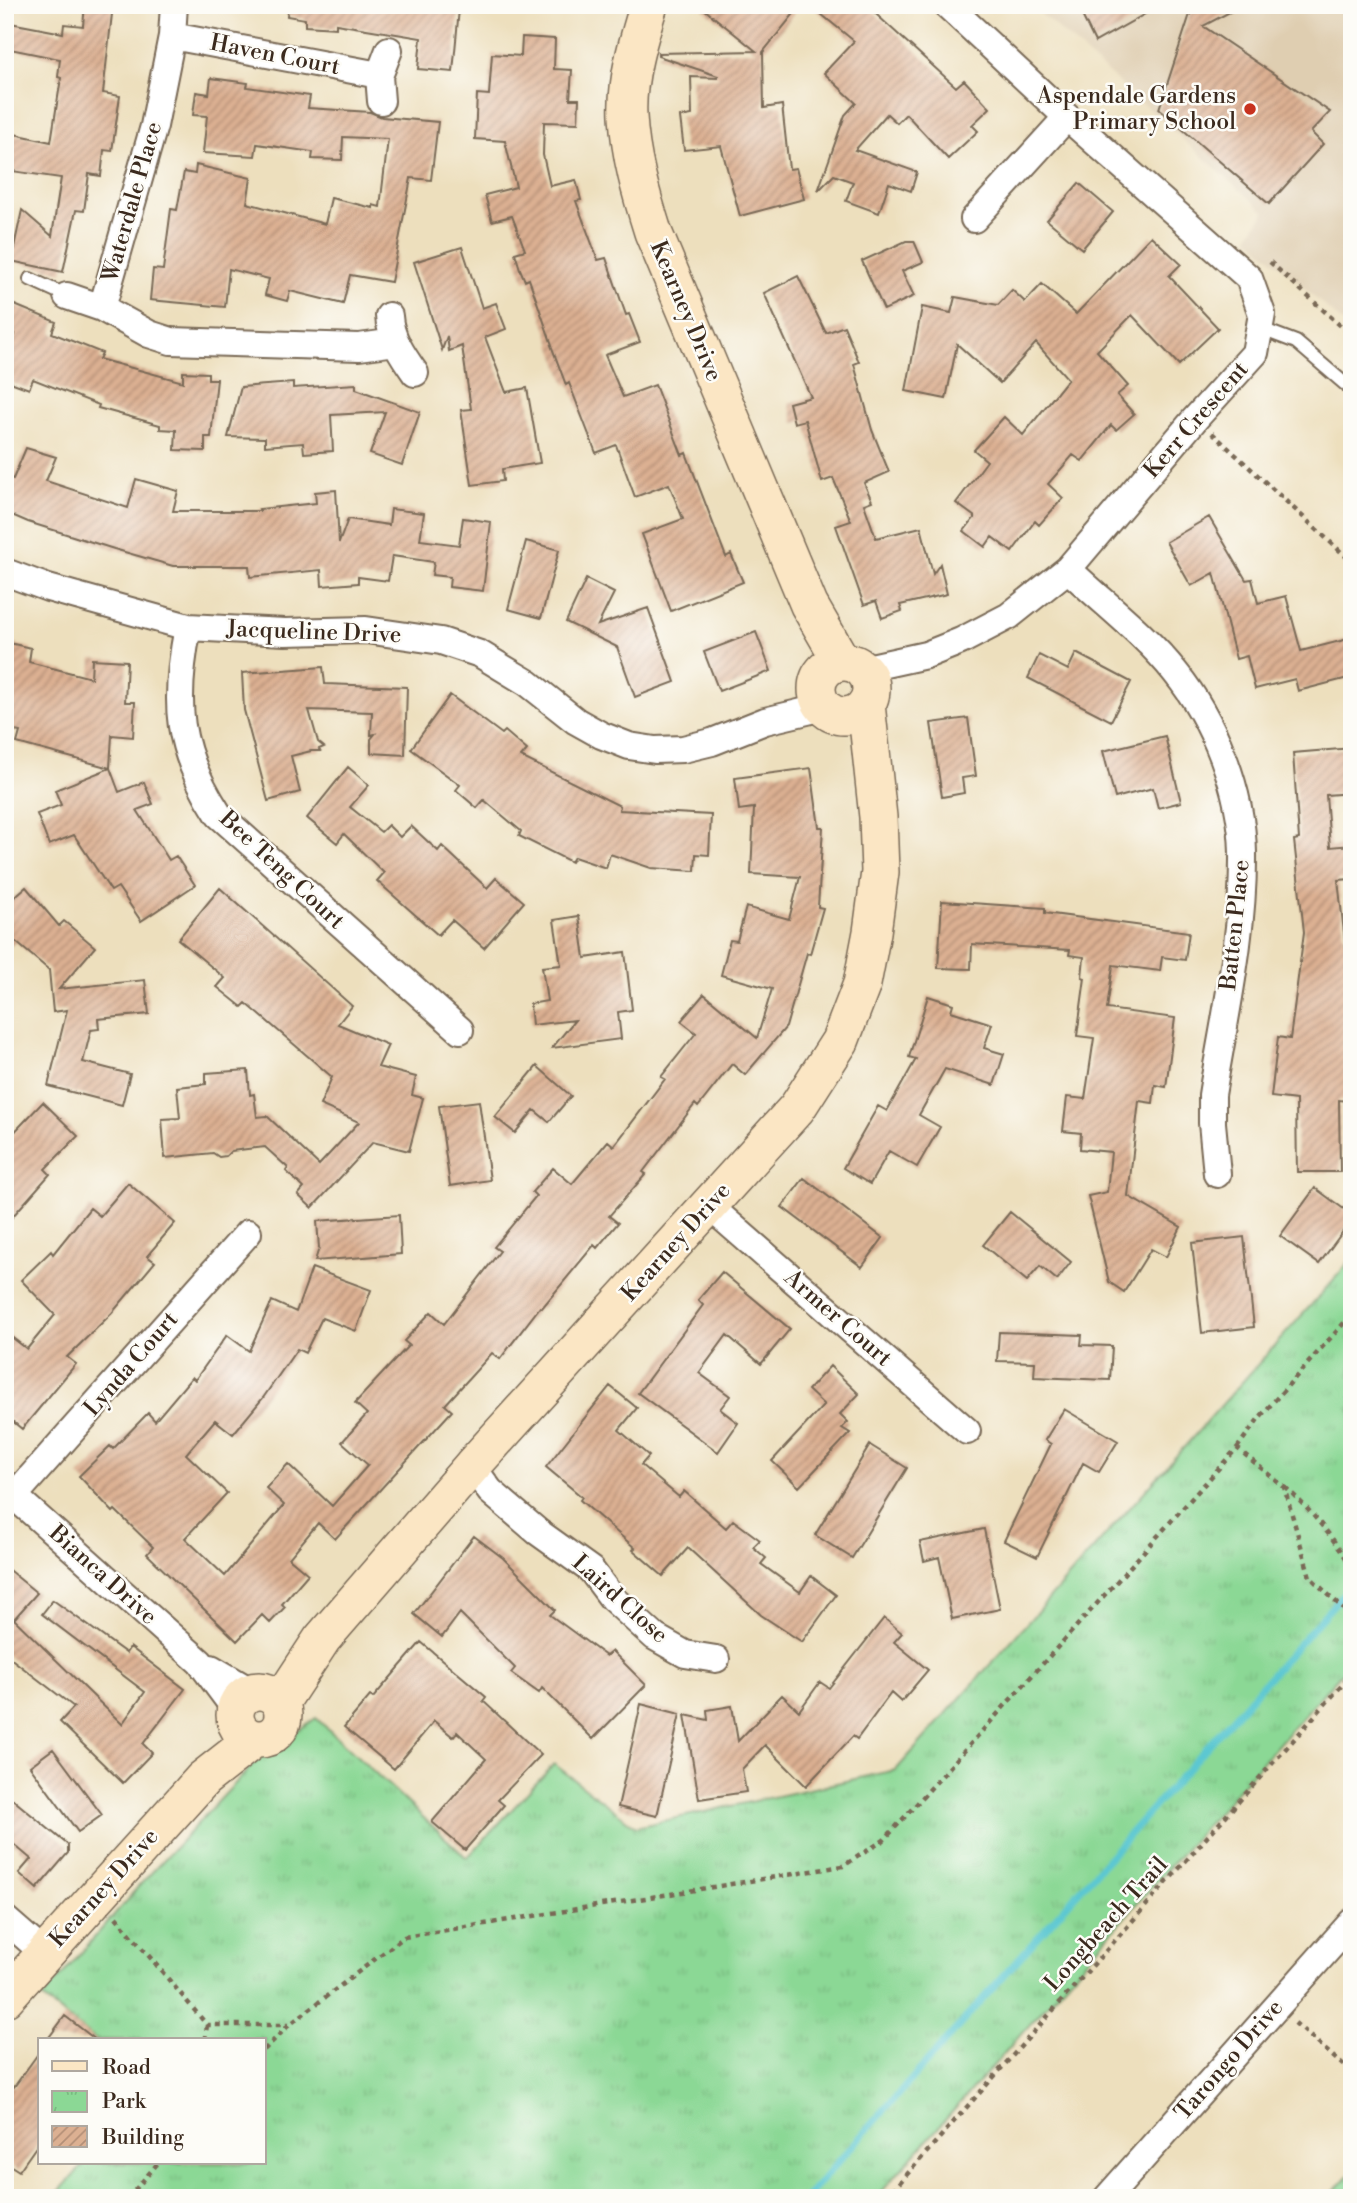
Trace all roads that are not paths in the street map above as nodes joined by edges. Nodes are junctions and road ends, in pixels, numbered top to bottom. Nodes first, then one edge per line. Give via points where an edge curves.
1 (174, 5) edge
2 (649, 5) edge
3 (947, 5) edge
4 (172, 36) junction
5 (389, 50) dead end
6 (1067, 117) junction
7 (974, 219) dead end
8 (30, 279) dead end
9 (67, 296) joint
10 (102, 308) junction
11 (389, 316) dead end
12 (1259, 328) junction
13 (396, 342) junction
14 (415, 373) dead end
15 (1352, 390) edge
16 (1068, 569) junction
17 (5, 572) edge
18 (188, 627) junction
19 (843, 689) junction
20 (460, 1030) dead end
21 (1217, 1174) dead end
22 (709, 1206) junction
23 (248, 1233) dead end
24 (967, 1431) dead end
25 (471, 1466) junction
26 (10, 1492) edge
27 (716, 1659) dead end
28 (253, 1710) junction
29 (5, 1919) edge
30 (1352, 1922) edge
31 (44, 1953) junction
32 (5, 1998) edge
33 (1107, 2198) edge

1 - 4 street, Waterdale Place
2 - 19 street, Kearney Drive via 638,40 628,113 639,186 653,232
3 - 6 street, Kerr Crescent
4 - 5 street, Haven Court via 380,88
4 - 10 street, Waterdale Place via 148,152
6 - 7 street
6 - 12 street, Kerr Crescent via 1249,278 1262,314
8 - 9 lane
9 - 10 street
10 - 13 street, Waterdale Place via 171,341 359,347
11 - 13 street
12 - 15 lane via 1296,342
12 - 16 street, Kerr Crescent via 1255,353
13 - 14 street
16 - 19 street, Kerr Crescent via 1009,616 961,642
16 - 21 street, Batten Place via 1176,672 1211,727 1233,785 1243,850 1241,912 1212,1095
17 - 18 street, Jacqueline Drive
18 - 19 street, Jacqueline Drive via 366,630 440,641 480,654 601,735 642,748 702,744
18 - 20 street, Bee Teng Court via 180,705 184,745 200,786 219,815
19 - 22 street, Kearney Drive via 872,774 878,817 880,872 862,984 840,1041 797,1108
22 - 24 street, Armer Court
22 - 25 street, Kearney Drive
23 - 26 street, Lynda Court
25 - 27 street, Laird Close via 490,1490 529,1524 592,1570 612,1598 655,1637 685,1654
25 - 28 street, Kearney Drive via 322,1639
26 - 28 street, Bianca Drive
28 - 31 street, Kearney Drive via 203,1779
29 - 31 street
30 - 33 street, Tarongo Drive
31 - 32 street, Kearney Drive

